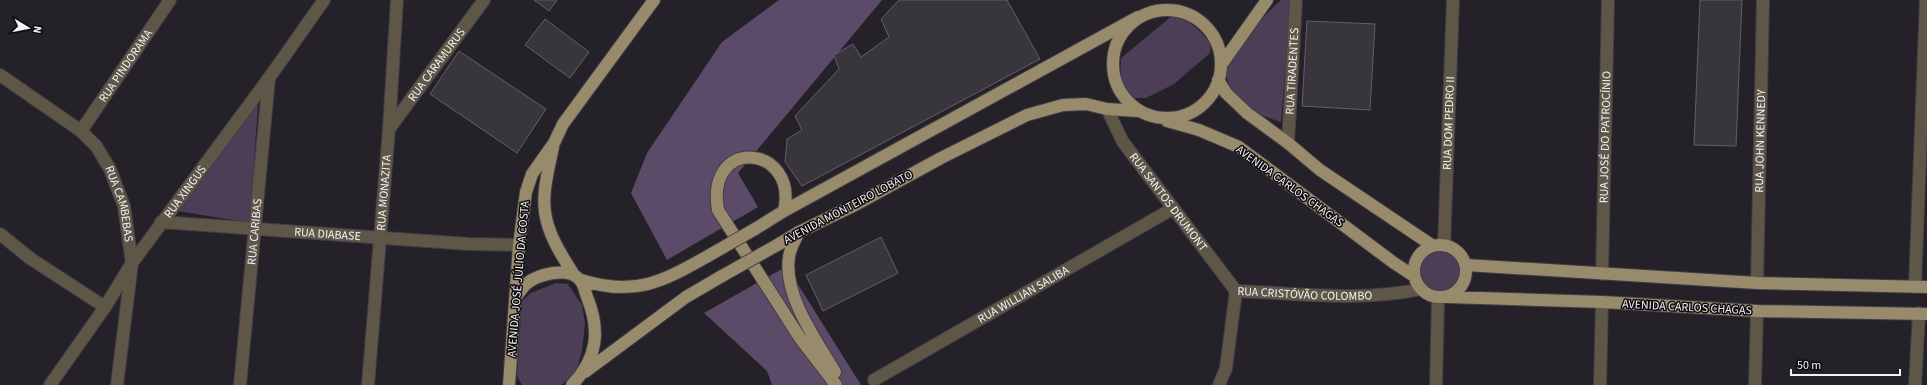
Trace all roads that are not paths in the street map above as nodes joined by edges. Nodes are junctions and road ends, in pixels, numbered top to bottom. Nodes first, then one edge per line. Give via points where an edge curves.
1 (170, 0) edge
2 (324, 0) edge
3 (397, 0) edge
4 (484, 0) edge
5 (654, 0) edge
6 (1174, 0) edge
7 (1267, 0) edge
8 (1296, 0) edge
9 (1453, 0) edge
10 (1608, 0) edge
11 (1763, 0) edge
12 (1926, 0) edge
13 (1151, 14) junction
14 (1138, 17) junction
15 (1221, 65) junction
16 (0, 75) edge
17 (269, 78) junction
18 (1218, 80) junction
19 (1107, 108) junction
20 (1138, 111) junction
21 (1154, 118) junction
22 (390, 129) junction
23 (81, 131) junction
24 (554, 143) junction
25 (1288, 143) junction
26 (1172, 209) junction
27 (784, 211) junction
28 (161, 222) junction
29 (256, 230) junction
30 (799, 232) junction
31 (0, 234) edge
32 (380, 237) junction
33 (519, 244) junction
34 (1438, 246) junction
35 (132, 263) junction
36 (1466, 265) junction
37 (1602, 274) junction
38 (1414, 276) junction
39 (577, 278) junction
40 (1757, 283) junction
41 (1921, 287) edge
42 (1420, 289) junction
43 (1236, 291) junction
44 (516, 296) junction
45 (1443, 297) junction
46 (1602, 302) junction
47 (105, 306) junction
48 (1757, 311) junction
49 (1923, 313) edge
50 (583, 374) junction
51 (874, 380) dead end
52 (512, 382) edge
53 (50, 385) edge
54 (117, 385) edge
55 (240, 385) edge
56 (368, 385) edge
57 (572, 385) edge
58 (836, 385) edge
59 (842, 385) edge
60 (1219, 385) edge
61 (1436, 385) edge
62 (1600, 385) edge
63 (1755, 385) edge
64 (1915, 385) edge

1 - 23 street, RUA PINDORAMA
2 - 17 street, RUA XINGUS
3 - 22 street, RUA MONAZITA
4 - 22 street, RUA CARAMURUS
5 - 24 main road, AVENIDA JOSÉ JÚLIO DA COSTA via 563,124
6 - 13 main road
7 - 15 main road
8 - 25 street, RUA TIRADENTES
9 - 34 street, RUA DOM PEDRO II
10 - 37 street, RUA JOSÉ DO PATROCÍNIO
11 - 40 street, RUA JOHN KENNEDY
12 - 41 street
13 - 14 main road
13 - 15 main road via 1165,10 1193,16 1205,25 1214,37 1220,50
14 - 20 main road via 1128,26 1115,50 1113,67 1116,84 1125,99
14 - 27 main road
15 - 18 main road
16 - 23 street, RUA CAMBEBAS
17 - 28 street, RUA XINGUS
17 - 29 street, RUA CARIBAS
18 - 21 main road via 1216,88 1201,107 1179,118
18 - 25 main road via 1226,93 1247,113
19 - 20 main road, AVENIDA MONTEIRO LOBATO
19 - 26 street, RUA SANTOS DRUMONT via 1123,142
19 - 30 main road, AVENIDA MONTEIRO LOBATO via 1086,104 1063,105 1027,115
20 - 21 main road
21 - 38 main road, AVENIDA CARLOS CHAGAS via 1198,130 1239,146
22 - 32 street, RUA MONAZITA
23 - 35 street, RUA CAMBEBAS via 96,146 110,169 124,206
24 - 33 main road, AVENIDA JOSÉ JÚLIO DA COSTA via 532,174 526,192
24 - 39 main road, AVENIDA JOSÉ JÚLIO DA COSTA via 546,185 545,212 553,238
25 - 34 main road via 1320,170
26 - 43 street, RUA SANTOS DRUMONT
26 - 51 street, RUA WILLIAN SALIBA
27 - 39 main road, bridge via 676,274 645,286 599,286
27 - 58 main road via 787,198 779,173 772,164 744,158 724,168 718,180 718,210 800,338
28 - 29 street, RUA DIABASE
28 - 35 street, RUA XINGUS
29 - 32 street, RUA DIABASE
29 - 55 street, RUA CARIBAS
30 - 50 main road, AVENIDA MONTEIRO LOBATO, bridge via 686,297
30 - 59 main road via 789,258 792,292
31 - 47 street via 31,259
32 - 33 street, RUA DIABASE via 469,244
32 - 56 street, RUA MONAZITA
33 - 44 main road, AVENIDA JOSÉ JÚLIO DA COSTA
34 - 36 main road via 1450,246 1463,257
34 - 38 main road via 1425,249 1416,261
35 - 47 street, RUA XINGUS
35 - 54 street, RUA CAMBEBAS
36 - 37 main road
36 - 45 main road via 1467,273 1461,288
37 - 40 main road
38 - 42 main road
39 - 44 main road via 556,272 546,274 527,284
39 - 50 main road, AVENIDA JOSÉ JÚLIO DA COSTA via 594,323 595,338 593,352
40 - 41 main road
42 - 43 street, RUA CRISTÓVÃO COLOMBO via 1395,295 1361,296
42 - 45 main road via 1425,294
43 - 60 street, RUA CRISTÓVÃO COLOMBO via 1226,368
44 - 52 main road, AVENIDA JOSÉ JÚLIO DA COSTA
45 - 46 main road, AVENIDA CARLOS CHAGAS
45 - 61 street
46 - 48 main road, AVENIDA CARLOS CHAGAS
46 - 62 street
47 - 53 street, RUA XINGUS
48 - 49 main road, AVENIDA CARLOS CHAGAS
48 - 63 street
49 - 64 street
50 - 57 main road

